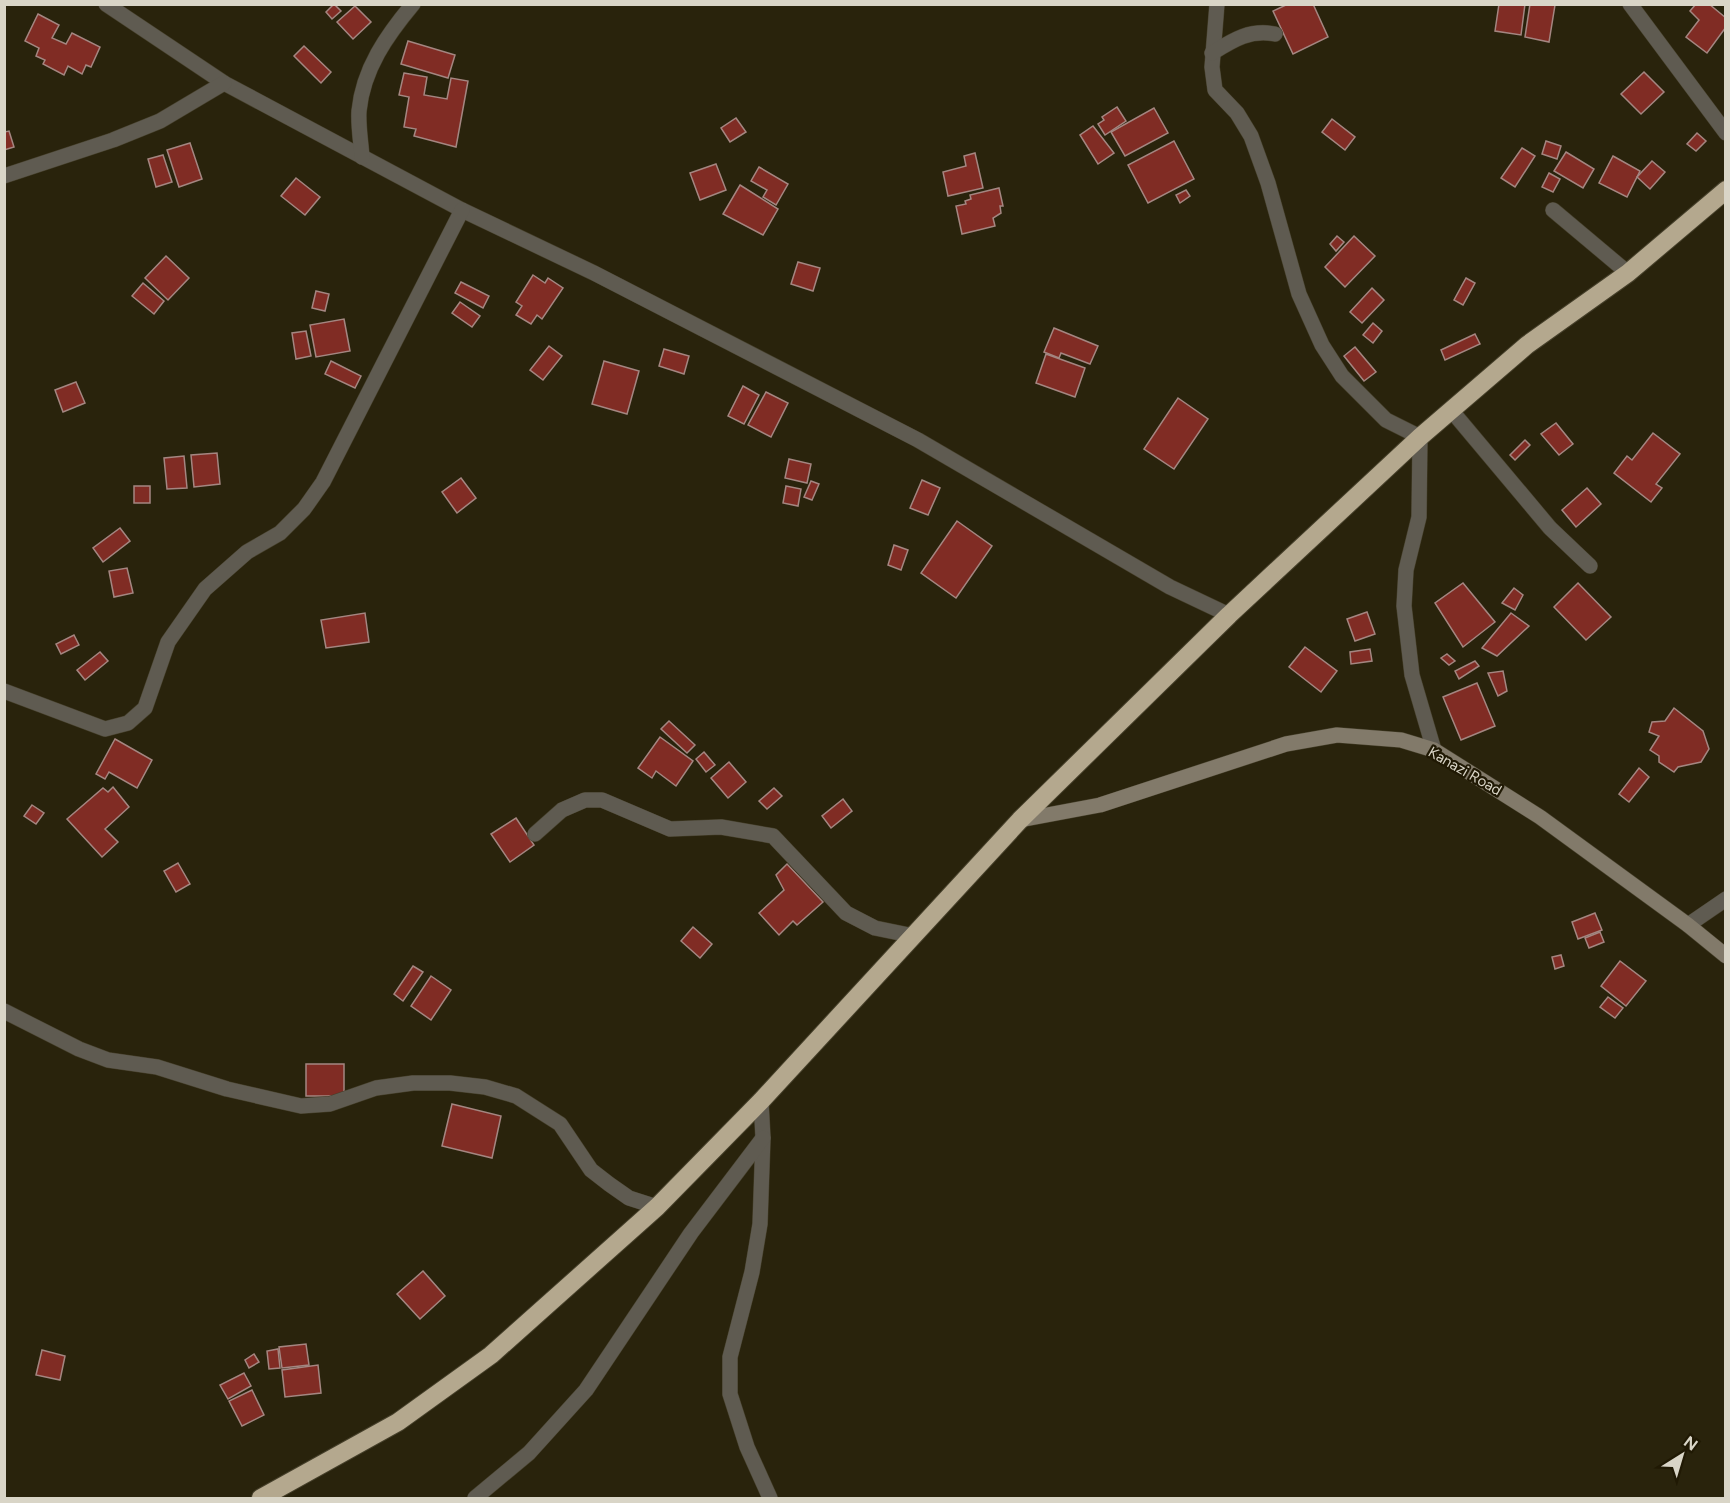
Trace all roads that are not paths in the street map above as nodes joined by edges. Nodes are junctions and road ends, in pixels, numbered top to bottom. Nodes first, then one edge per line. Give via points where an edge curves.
1 (106, 4) edge
2 (413, 4) edge
3 (1216, 4) edge
4 (1630, 4) edge
5 (1275, 34) dead end
6 (1212, 53) junction
7 (224, 82) junction
8 (1725, 133) edge
9 (362, 157) junction
10 (4, 176) edge
11 (1725, 190) edge
12 (462, 210) junction
13 (1553, 210) dead end
14 (1628, 273) junction
15 (1451, 410) junction
16 (1420, 437) junction
17 (1590, 566) dead end
18 (1229, 615) junction
19 (4, 691) edge
20 (1434, 750) junction
21 (1020, 820) junction
22 (535, 834) dead end
23 (1725, 899) edge
24 (1688, 925) junction
25 (914, 936) junction
26 (1725, 956) edge
27 (4, 1011) edge
28 (761, 1101) junction
29 (763, 1138) junction
30 (657, 1207) junction
31 (261, 1498) edge
32 (475, 1498) edge
33 (770, 1498) edge

1 - 7 street
2 - 9 street via 391,30 367,74 359,111
3 - 6 street
4 - 8 street
5 - 6 street via 1254,32
6 - 16 street via 1215,90 1237,112 1251,136 1299,294 1322,345 1341,376 1386,420
7 - 9 street
7 - 10 street via 160,121
9 - 12 street
11 - 14 highway
12 - 18 street via 594,273 909,435 1170,587
12 - 19 street via 323,482 280,533 247,552 205,589 168,642 145,708 128,723 105,729
13 - 14 street
14 - 15 highway via 1527,345
15 - 16 highway
15 - 17 street via 1550,528
16 - 18 highway
16 - 20 street via 1419,517 1407,570 1404,606 1412,675
18 - 21 highway
20 - 21 main road, Kanazi Road via 1389,738 1337,735 1286,744 1100,805
20 - 24 main road, Kanazi Road via 1540,817
21 - 25 highway
22 - 25 street via 562,810 585,800 602,800 670,829 721,827 773,836 846,913 875,928
23 - 24 street
24 - 26 main road, Kanazi Road
25 - 28 highway
27 - 30 street via 79,1049 108,1059 157,1067 301,1106 330,1104 376,1088 413,1083 486,1087 516,1096 560,1124 591,1170 609,1185 629,1198
28 - 29 street
28 - 30 highway
29 - 32 street via 708,1209 586,1390 529,1453
29 - 33 street via 760,1224 730,1357 730,1394 747,1447
30 - 31 highway via 491,1355 398,1422

